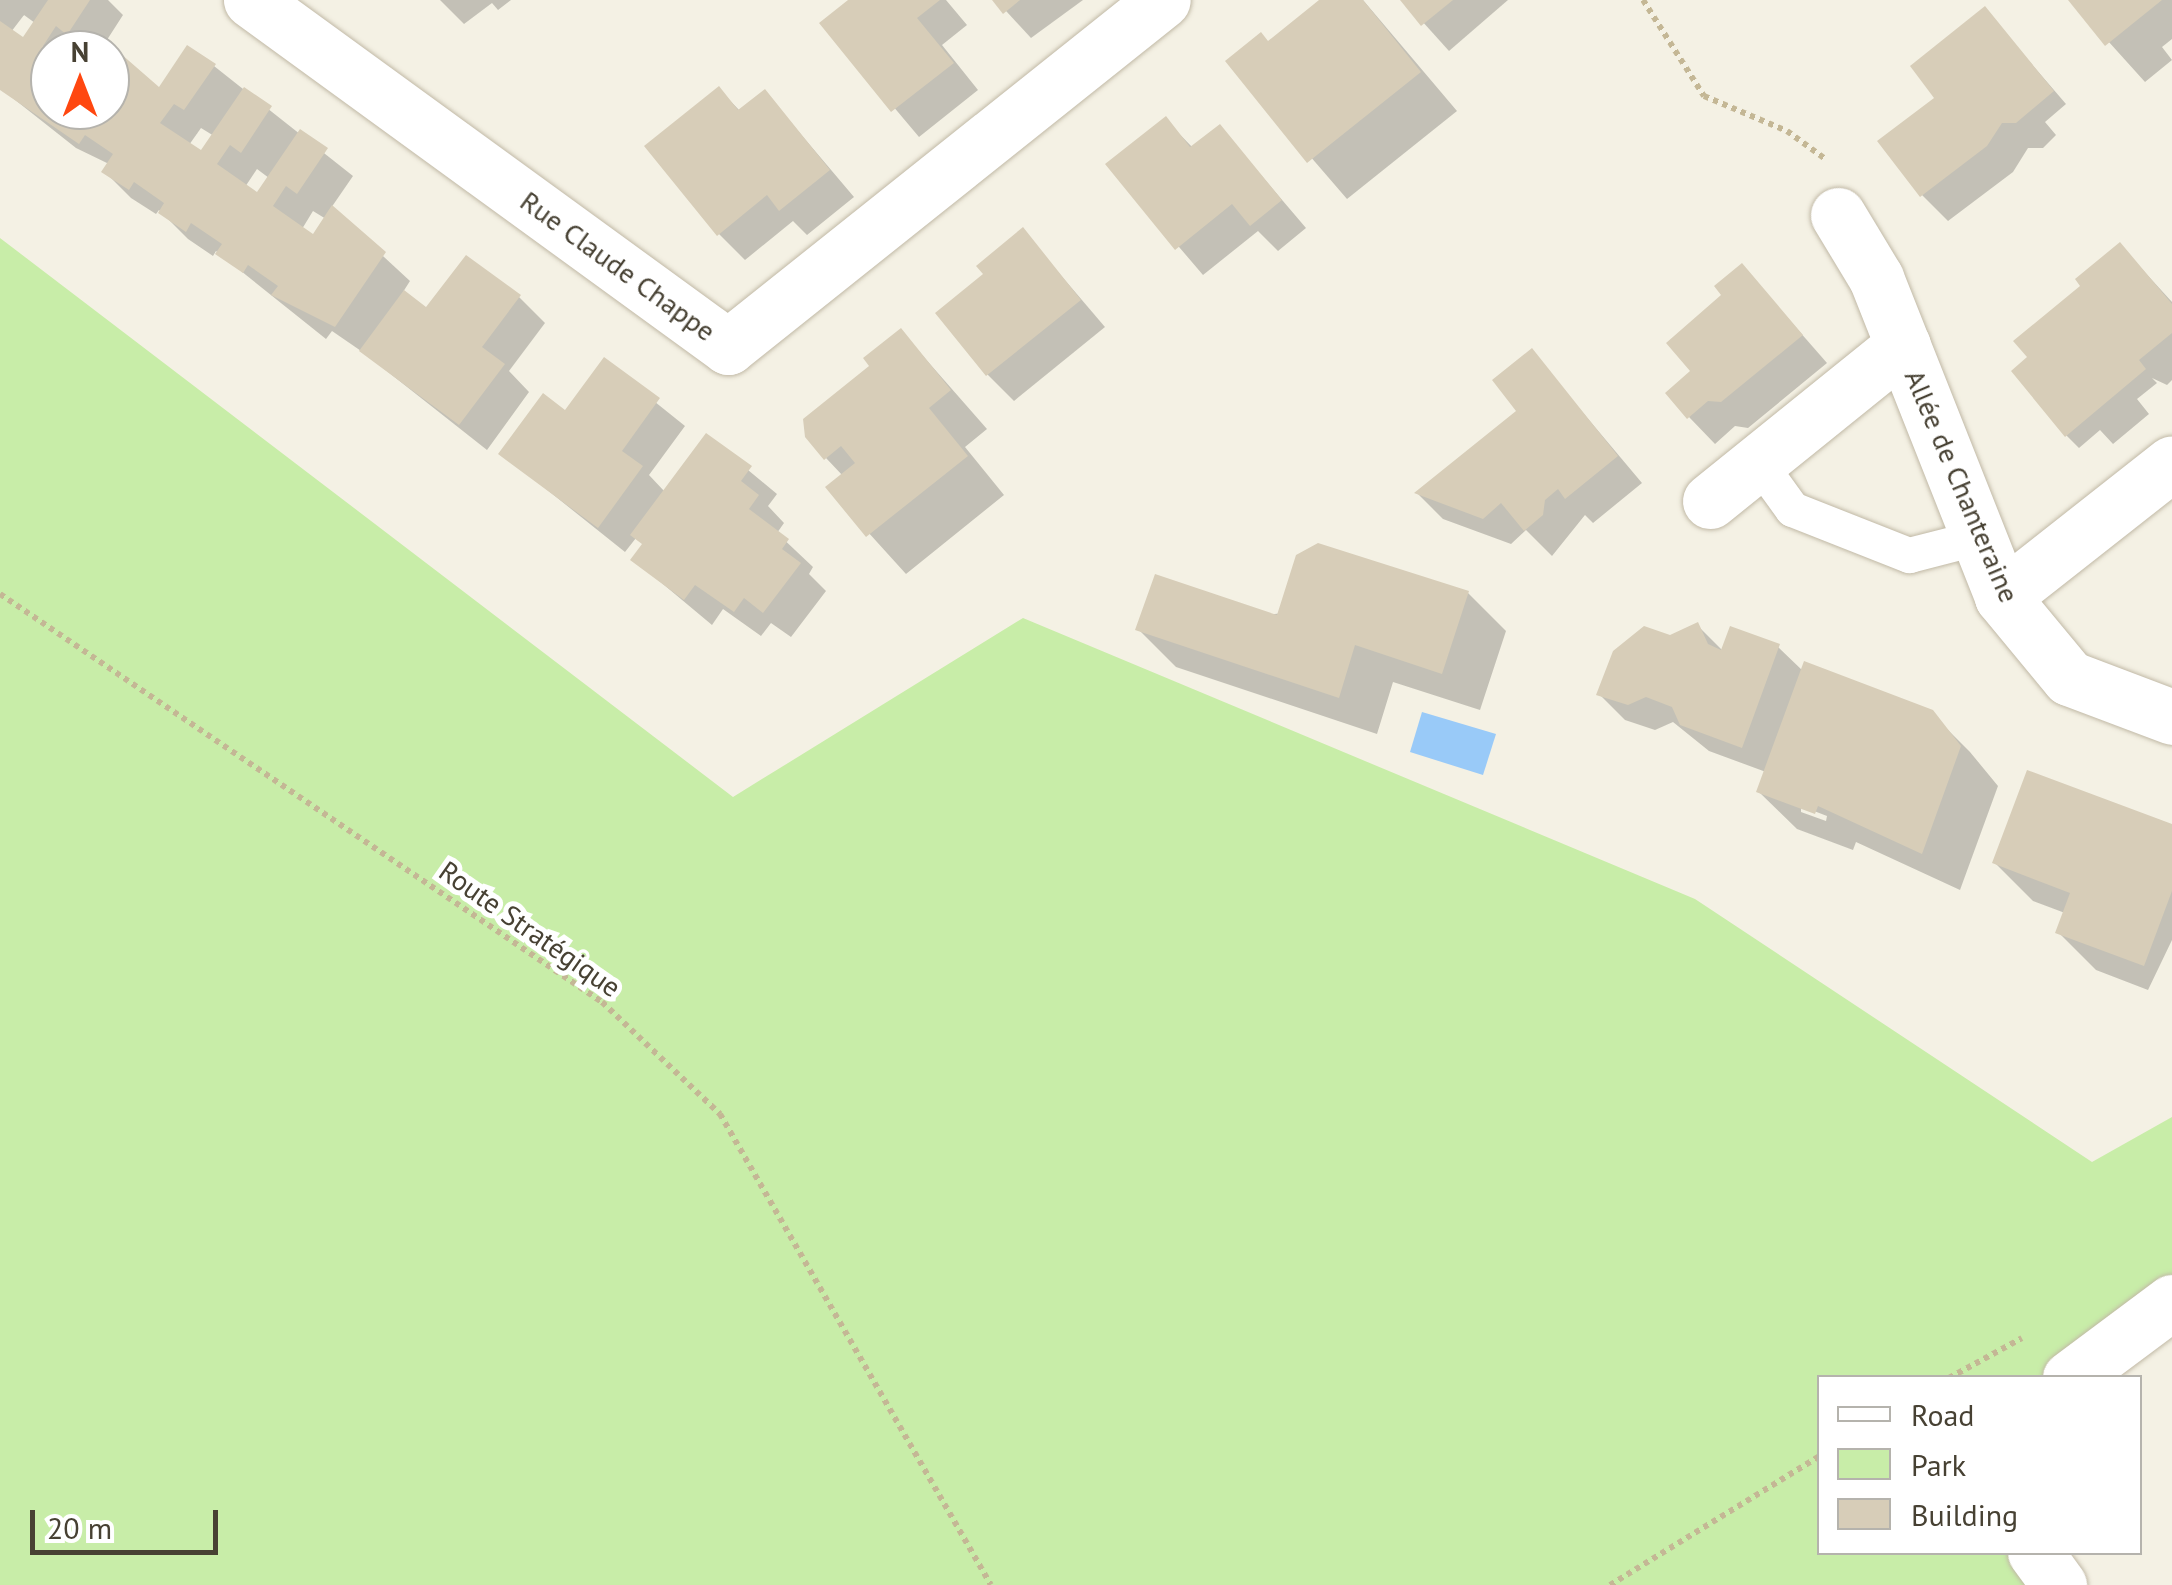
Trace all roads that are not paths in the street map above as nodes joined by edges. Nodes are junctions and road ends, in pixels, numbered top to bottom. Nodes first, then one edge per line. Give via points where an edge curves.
1 (251, 0) edge
2 (1163, 0) edge
3 (1838, 215) road end
4 (1903, 345) junction
5 (1758, 462) junction
6 (2172, 464) edge
7 (1710, 501) dead end
8 (1978, 538) junction
9 (2002, 597) junction
10 (2172, 717) edge
11 (2172, 1302) edge
12 (2074, 1375) edge
13 (2037, 1555) edge
14 (2060, 1585) edge

1 - 2 street, Rue Claude Chappe via 728,347
3 - 4 street, Allée de Chanteraine via 1876,278
4 - 5 street, Allée de Chanteraine
4 - 8 street, Allée de Chanteraine
5 - 7 street, Allée de Chanteraine
5 - 8 lane via 1792,509 1909,555
6 - 9 street
8 - 9 street, Allée de Chanteraine
9 - 10 street, Allée de Chanteraine via 2069,678
11 - 12 street
13 - 14 street

